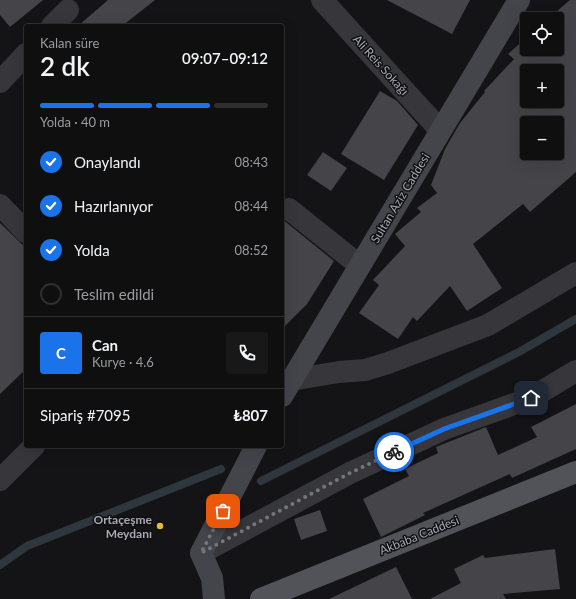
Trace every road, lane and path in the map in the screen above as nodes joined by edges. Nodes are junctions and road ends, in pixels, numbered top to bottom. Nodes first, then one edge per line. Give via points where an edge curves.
1 (322, 0) edge
2 (518, 0) edge
3 (68, 10) dead end
4 (54, 24) edge
5 (24, 56) edge
6 (0, 82) edge
7 (440, 130) junction
8 (0, 205) edge
9 (289, 209) dead end
10 (24, 230) edge
11 (359, 265) junction
12 (576, 273) edge
13 (576, 371) edge
14 (286, 388) edge
15 (32, 448) edge
16 (250, 449) edge
17 (576, 472) edge
18 (0, 480) edge
19 (201, 553) junction
20 (214, 599) edge
21 (261, 599) edge

1 - 7 street, Ali Reis Sokağı
2 - 7 street, Sultan Aziz Caddesi
3 - 4 street
5 - 6 street
7 - 11 street, Sultan Aziz Caddesi
8 - 10 street
9 - 11 street
11 - 14 street, Sultan Aziz Caddesi
12 - 14 street via 488,325 394,361 365,370 339,372
13 - 19 street via 531,398 444,429 350,473
15 - 18 street
16 - 19 street
17 - 21 main road, Akbaba Caddesi
19 - 20 street via 212,578

